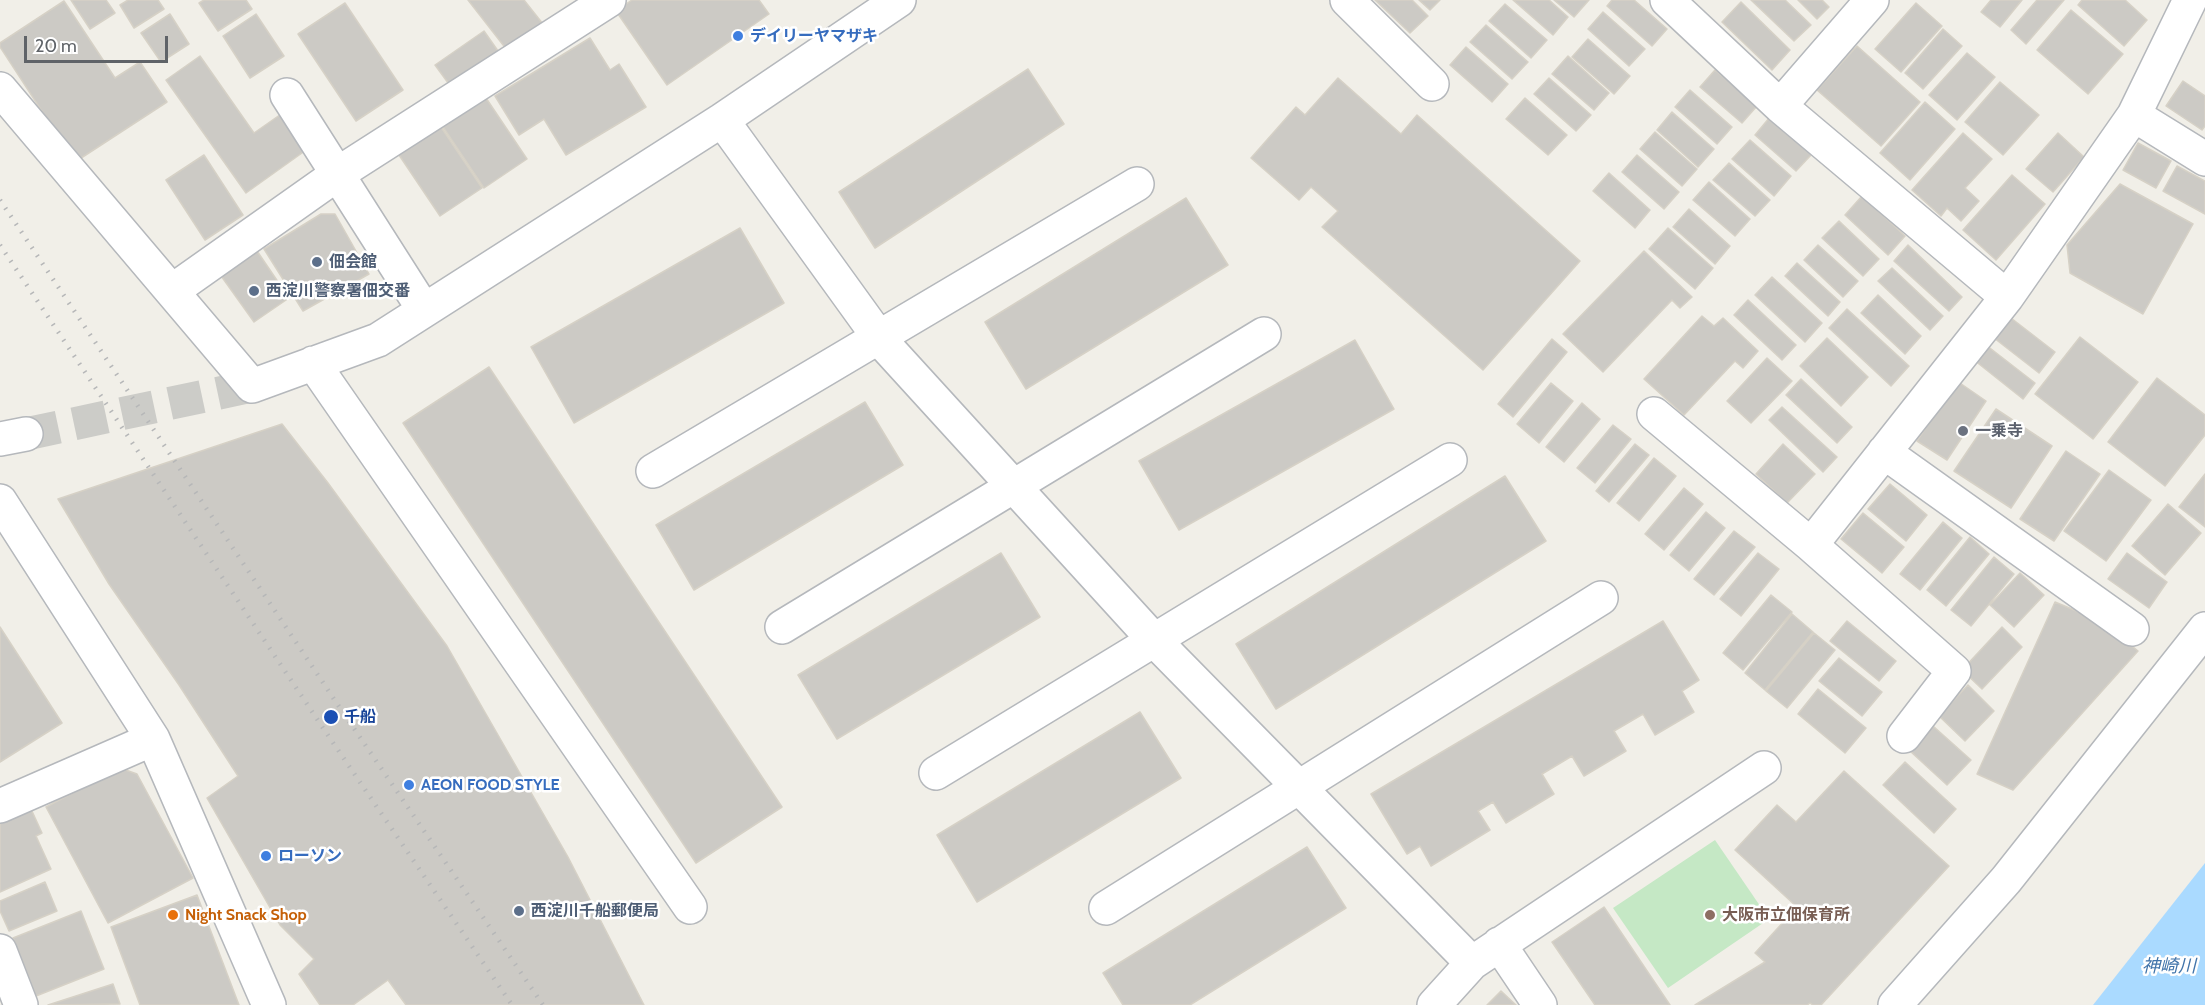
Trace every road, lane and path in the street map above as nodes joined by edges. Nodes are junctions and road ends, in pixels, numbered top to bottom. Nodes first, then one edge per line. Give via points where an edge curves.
1 (609, 0) edge
2 (898, 0) edge
3 (1347, 0) edge
4 (1667, 0) edge
5 (1872, 0) edge
6 (2190, 0) edge
7 (1432, 84) dead end
8 (0, 89) edge
9 (288, 95) dead end
10 (1780, 106) junction
11 (2134, 114) junction
12 (722, 120) junction
13 (2205, 159) edge
14 (339, 173) junction
15 (1137, 183) dead end
16 (172, 291) junction
17 (2007, 297) junction
18 (424, 309) junction
19 (1263, 334) dead end
20 (879, 337) junction
21 (313, 363) junction
22 (1654, 414) dead end
23 (1884, 452) junction
24 (1450, 460) dead end
25 (653, 471) dead end
26 (1014, 486) junction
27 (0, 501) edge
28 (1811, 545) junction
29 (1601, 598) dead end
30 (782, 627) dead end
31 (2132, 629) dead end
32 (2205, 629) edge
33 (1154, 640) junction
34 (1904, 736) dead end
35 (153, 739) junction
36 (1764, 768) dead end
37 (936, 772) dead end
38 (1299, 787) junction
39 (0, 806) edge
40 (690, 907) dead end
41 (1106, 908) dead end
42 (1499, 944) junction
43 (0, 951) edge
44 (1472, 963) junction
45 (21, 1005) edge
46 (269, 1005) edge
47 (1434, 1005) edge
48 (1540, 1005) edge
49 (1895, 1005) edge

1 - 14 street
2 - 12 street
3 - 7 street
4 - 10 street
5 - 10 street
6 - 11 street
8 - 16 street
9 - 14 street
10 - 17 street
11 - 13 street
11 - 17 street
12 - 18 street
12 - 20 street
14 - 16 street
14 - 18 street
15 - 20 street
16 - 21 street via 252,386
17 - 23 street
18 - 21 street via 378,340
19 - 26 street
20 - 25 street
20 - 26 street
21 - 40 street
22 - 28 street
23 - 28 street
23 - 31 street
24 - 33 street
26 - 30 street
26 - 33 street
27 - 35 street
28 - 34 street via 1954,671
29 - 38 street
32 - 49 street via 2006,880
33 - 37 street
33 - 38 street
35 - 39 street
35 - 46 street
36 - 42 street
38 - 41 street
38 - 44 street
42 - 44 street
42 - 48 street
43 - 45 street
44 - 47 street

